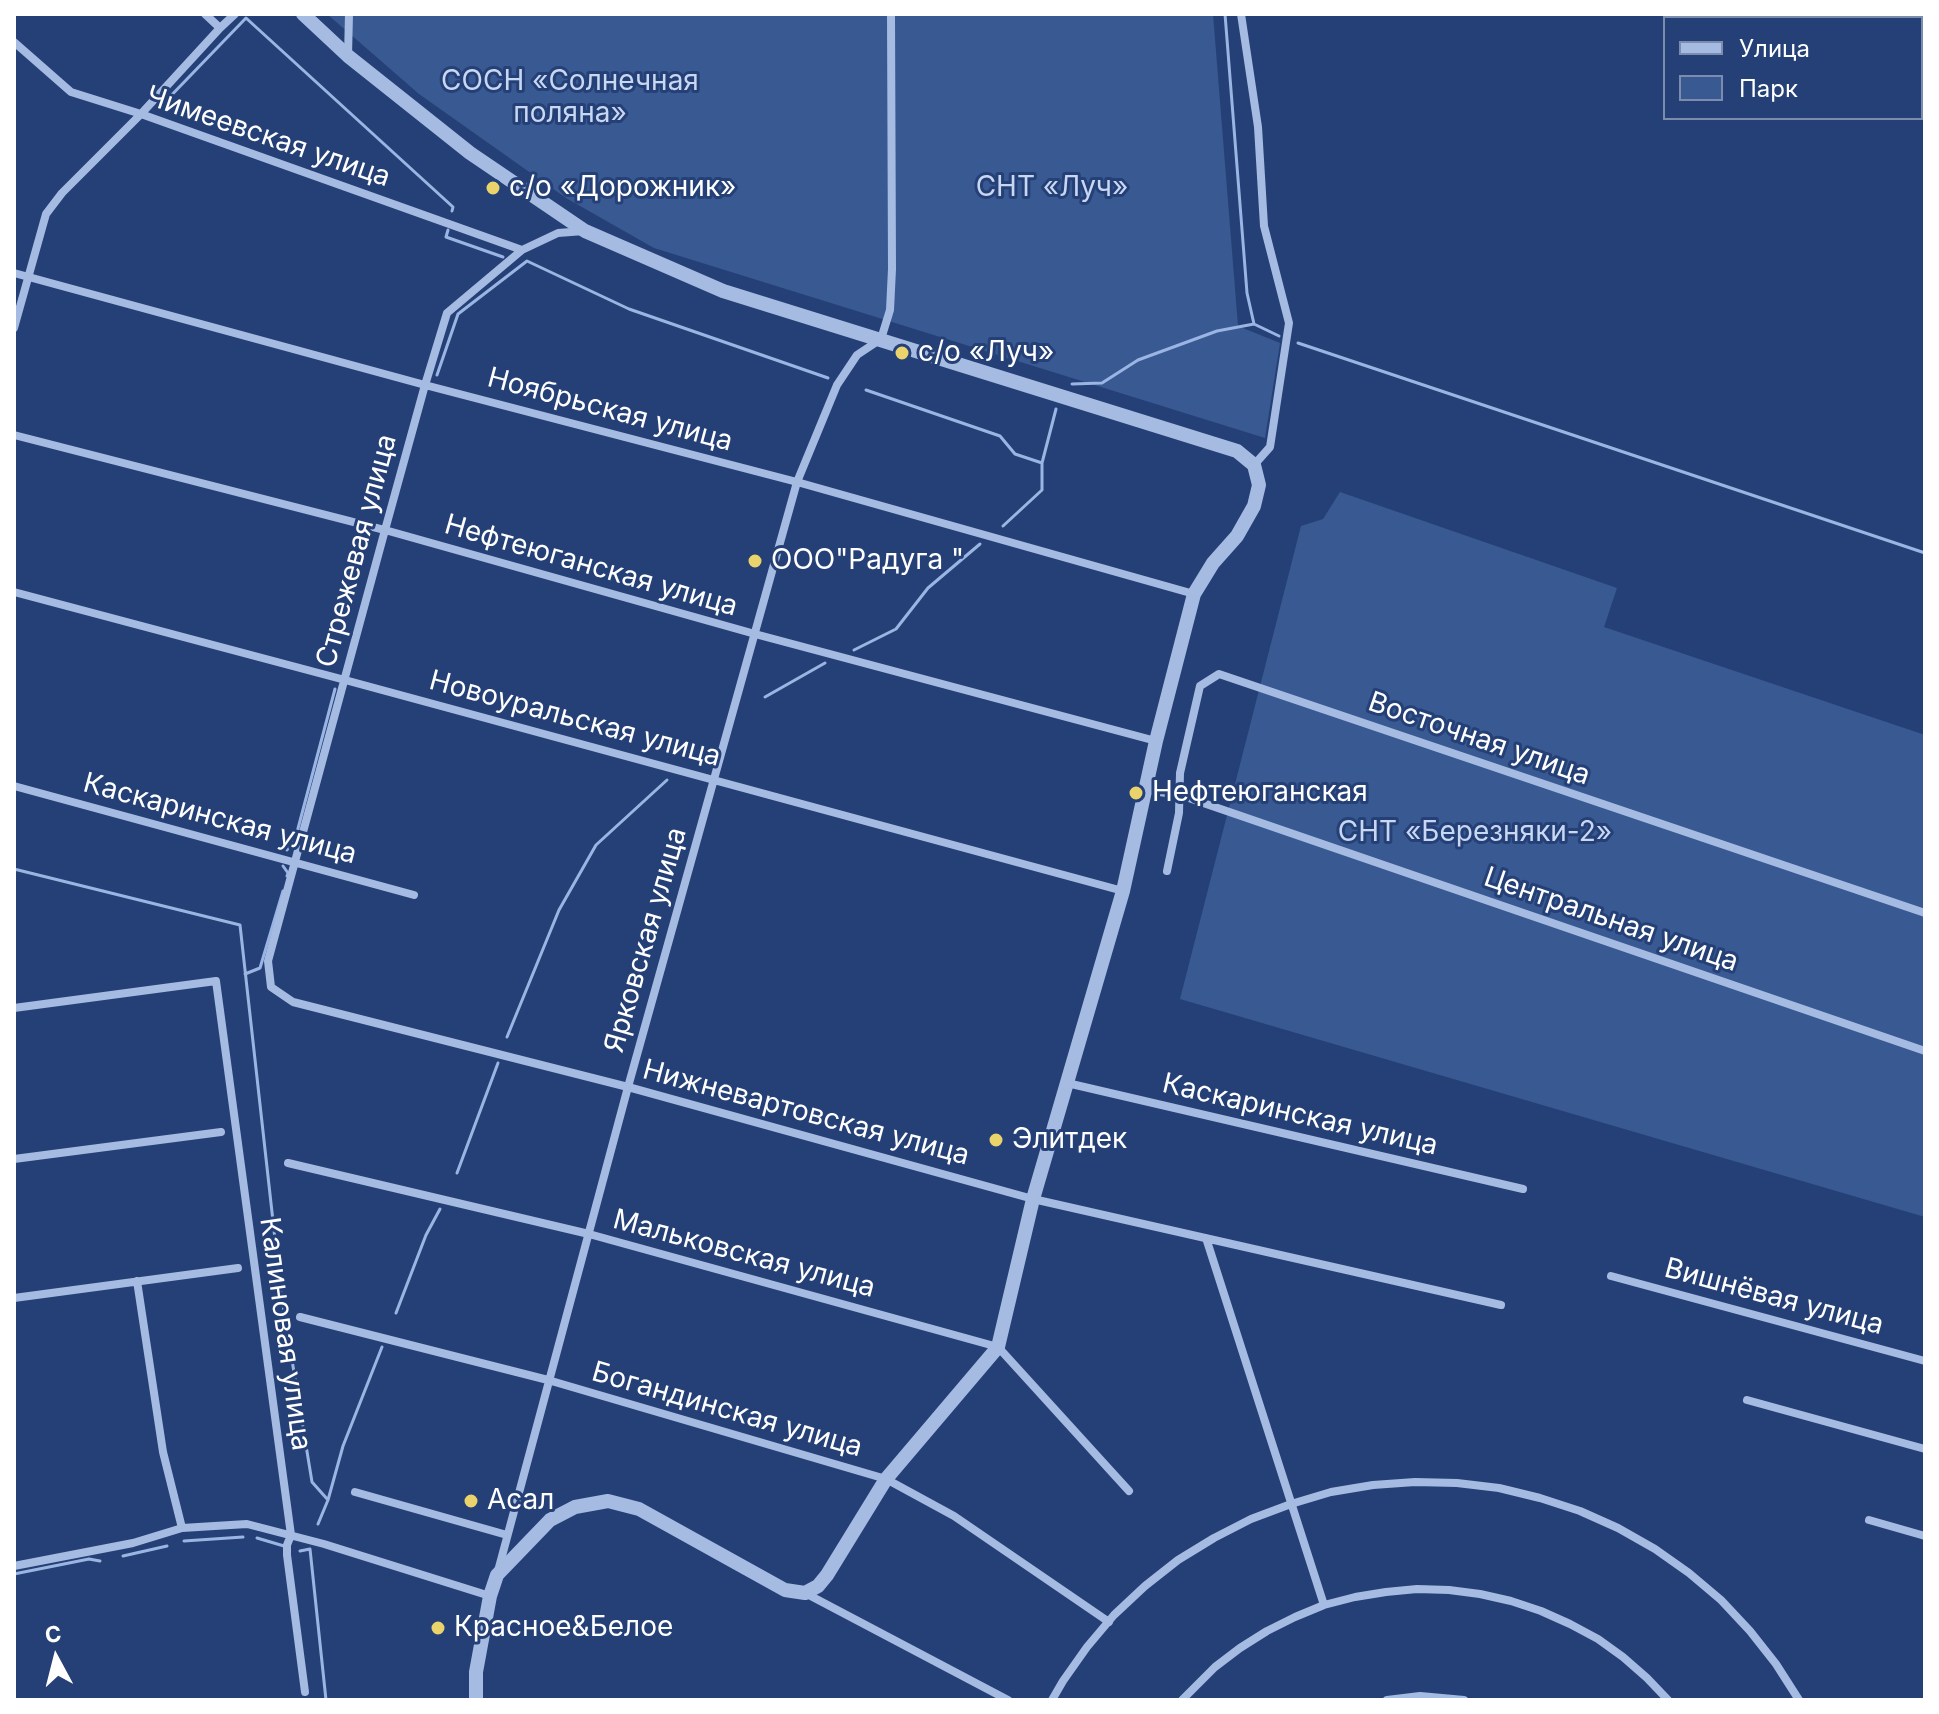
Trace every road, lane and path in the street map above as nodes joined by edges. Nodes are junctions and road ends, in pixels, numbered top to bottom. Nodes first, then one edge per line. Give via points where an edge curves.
1 (205, 14) edge
2 (235, 14) edge
3 (303, 14) edge
4 (349, 14) edge
5 (891, 14) edge
6 (1241, 14) edge
7 (220, 28) junction
8 (14, 42) edge
9 (348, 56) junction
10 (141, 114) junction
11 (585, 231) junction
12 (522, 250) junction
13 (14, 273) edge
14 (28, 276) junction
15 (14, 328) edge
16 (881, 339) junction
17 (425, 385) junction
18 (14, 435) edge
19 (1254, 465) junction
20 (797, 482) junction
21 (385, 530) junction
22 (14, 592) edge
23 (1194, 594) junction
24 (755, 634) junction
25 (345, 680) junction
26 (1156, 741) junction
27 (714, 779) junction
28 (14, 786) edge
29 (1146, 790) junction
30 (1180, 795) junction
31 (295, 862) junction
32 (1167, 871) dead end
33 (1123, 891) junction
34 (414, 895) dead end
35 (1925, 913) edge
36 (268, 961) joint
37 (14, 1008) edge
38 (1925, 1051) edge
39 (1067, 1083) junction
40 (628, 1087) junction
41 (221, 1132) dead end
42 (14, 1159) edge
43 (288, 1163) dead end
44 (1523, 1189) dead end
45 (1033, 1199) junction
46 (589, 1234) junction
47 (1206, 1238) junction
48 (238, 1268) dead end
49 (1611, 1276) dead end
50 (137, 1281) junction
51 (14, 1298) edge
52 (1501, 1305) dead end
53 (300, 1317) dead end
54 (998, 1347) junction
55 (1925, 1361) edge
56 (548, 1380) junction
57 (1747, 1400) dead end
58 (1925, 1449) edge
59 (886, 1479) junction
60 (1129, 1491) dead end
61 (355, 1492) dead end
62 (1291, 1504) junction
63 (1869, 1520) dead end
64 (182, 1528) junction
65 (291, 1535) junction
66 (507, 1535) junction
67 (1925, 1536) edge
68 (14, 1566) edge
69 (497, 1575) junction
70 (805, 1593) junction
71 (490, 1596) junction
72 (1324, 1605) junction
73 (1109, 1622) junction
74 (305, 1692) dead end
75 (476, 1700) edge
76 (1008, 1700) edge
77 (1052, 1700) edge
78 (1182, 1700) edge
79 (1387, 1700) edge
80 (1464, 1700) edge
81 (1668, 1700) edge
82 (1799, 1700) edge

1 - 7 street
2 - 7 street
3 - 9 street
4 - 9 street
5 - 16 street via 892,269 890,310
6 - 19 street via 1258,127 1264,226 1289,323 1270,447
7 - 10 street
8 - 10 street, Чимеевская улица via 71,92
9 - 11 street via 470,153
10 - 12 street, Чимеевская улица
10 - 14 street via 46,214
11 - 12 street, Стрежевая улица via 558,233
11 - 16 street via 723,291
12 - 17 street, Стрежевая улица via 447,313
13 - 14 street, Ноябрьская улица
14 - 15 street
14 - 17 street, Ноябрьская улица
16 - 19 street via 1237,451
16 - 20 street, Ярковская улица via 857,355 837,385
17 - 20 street, Ноябрьская улица
17 - 21 street, Стрежевая улица
18 - 21 street, Нефтеюганская улица
19 - 23 street via 1259,485 1254,506
20 - 23 street, Ноябрьская улица
20 - 24 street, Ярковская улица
21 - 24 street, Нефтеюганская улица
21 - 25 street, Стрежевая улица
22 - 25 street, Новоуральская улица
23 - 26 street
24 - 26 street, Нефтеюганская улица
24 - 27 street, Ярковская улица
25 - 27 street, Новоуральская улица
25 - 31 street, Стрежевая улица
26 - 29 street
27 - 33 street, Новоуральская улица
27 - 40 street, Ярковская улица
28 - 31 street, Каскаринская улица
29 - 30 street, Центральная улица
29 - 33 street
30 - 32 street, Восточная улица
30 - 35 street, Восточная улица via 1200,686 1219,674
30 - 38 street, Центральная улица
31 - 34 street, Каскаринская улица
31 - 36 street, Стрежевая улица
33 - 39 street
36 - 40 street, Нижневартовская улица via 271,987 293,1002
37 - 65 street, Калиновая улица via 216,981
39 - 44 street, Каскаринская улица
39 - 45 street
40 - 45 street, Нижневартовская улица
40 - 46 street, Ярковская улица
41 - 42 street
43 - 46 street, Мальковская улица
45 - 47 street, Нижневартовская улица
45 - 54 street
46 - 54 street, Мальковская улица
46 - 56 street, Ярковская улица
47 - 52 street, Нижневартовская улица
47 - 62 street
48 - 50 street
49 - 55 street, Вишнёвая улица
50 - 51 street
50 - 64 street via 163,1452
53 - 56 street, Богандинская улица
54 - 59 street
54 - 60 street
56 - 59 street, Богандинская улица
56 - 66 street, Ярковская улица
57 - 58 street
59 - 70 street via 827,1575
59 - 73 street, Богандинская улица via 954,1516
61 - 66 street
62 - 72 street
62 - 73 street via 1239,1525 1178,1560
62 - 82 street via 1373,1485 1457,1483 1512,1491 1580,1511 1655,1549 1721,1600 1768,1653
63 - 67 street
64 - 65 street via 247,1524
64 - 68 street
65 - 71 street
65 - 74 street, Калиновая улица via 287,1555
66 - 69 street, Ярковская улица
69 - 70 street via 550,1520 575,1507 608,1501 639,1509 785,1590
69 - 71 street
70 - 76 street
71 - 75 street
72 - 78 street via 1240,1648
72 - 81 street via 1417,1589 1511,1601 1598,1639
73 - 77 street
79 - 80 street

